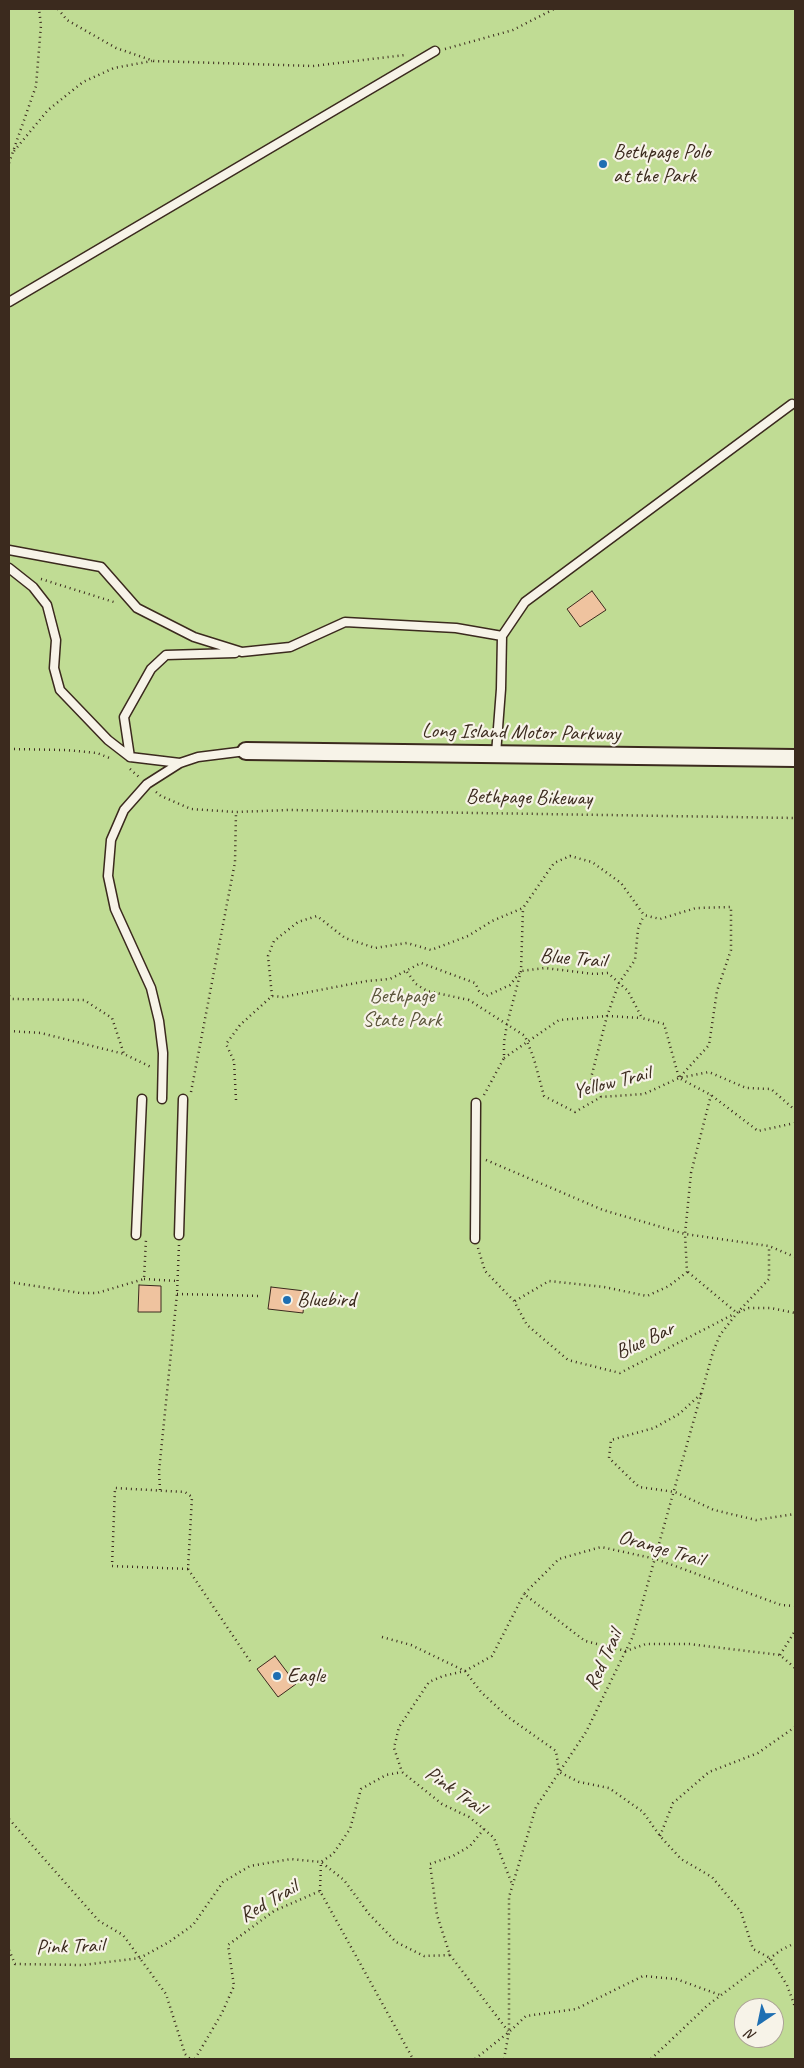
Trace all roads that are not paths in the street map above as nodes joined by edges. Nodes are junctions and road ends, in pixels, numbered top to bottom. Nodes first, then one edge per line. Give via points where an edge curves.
1 (435, 52) road end
2 (9, 302) edge
3 (792, 404) dead end
4 (9, 550) edge
5 (9, 568) edge
6 (502, 636) junction
7 (242, 652) junction
8 (246, 751) joint
9 (496, 754) junction
10 (130, 757) junction
11 (795, 758) edge
12 (180, 763) junction
13 (142, 1099) dead end
14 (162, 1099) dead end
15 (186, 1099) road end
16 (479, 1101) road end
17 (136, 1235) dead end
18 (179, 1235) road end
19 (475, 1239) road end

1 - 2 lane
3 - 6 lane via 525,602
4 - 7 lane via 100,567 137,608 194,637
5 - 10 lane via 33,587 47,605 56,640 54,668 60,690 108,740
6 - 7 lane via 456,628 345,622 290,647
6 - 9 lane
7 - 10 lane via 166,655 152,669 124,717
8 - 9 street, Long Island Motor Parkway
8 - 12 lane via 198,757
9 - 11 street, Long Island Motor Parkway
10 - 12 lane
12 - 14 lane via 147,784 124,810 111,840 108,876 115,909 152,988 163,1053
13 - 17 lane
15 - 18 lane
16 - 19 lane

